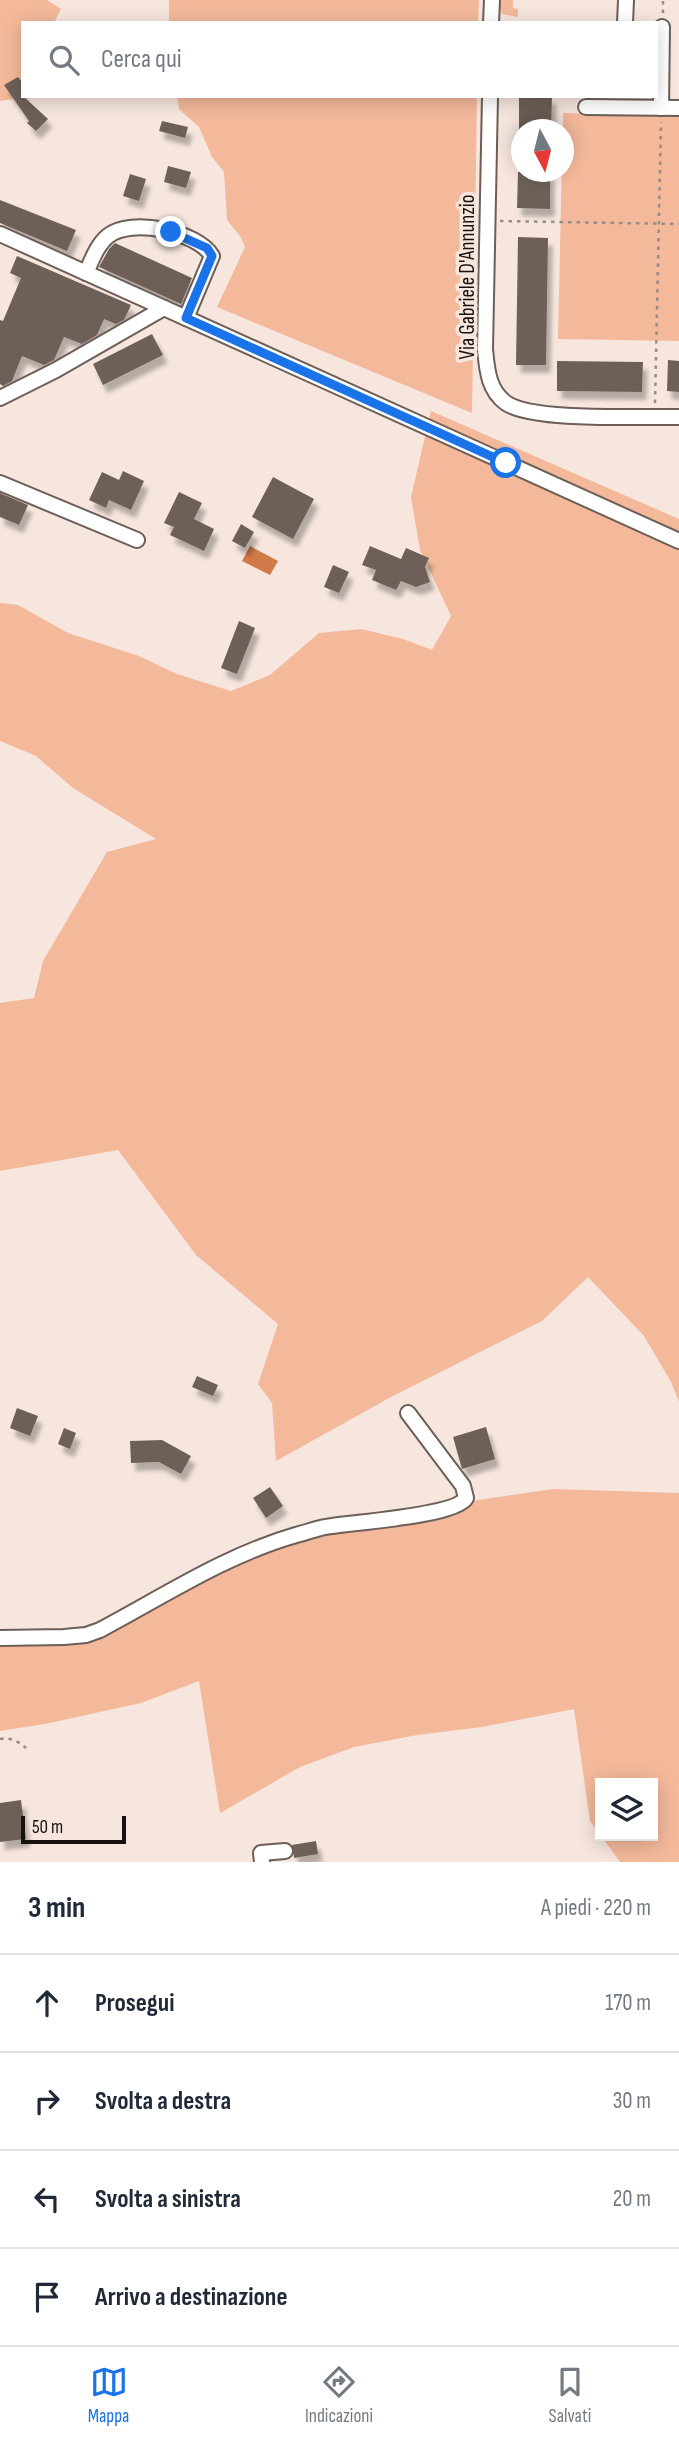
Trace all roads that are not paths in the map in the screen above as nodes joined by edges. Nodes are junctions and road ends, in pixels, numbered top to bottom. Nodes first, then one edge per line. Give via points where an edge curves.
1 (492, 0) edge
2 (626, 0) edge
3 (491, 21) edge
4 (625, 21) edge
5 (659, 27) edge
6 (679, 28) edge
7 (490, 98) edge
8 (586, 107) dead end
9 (661, 108) junction
10 (679, 108) edge
11 (0, 234) edge
12 (86, 273) junction
13 (164, 308) junction
14 (186, 318) junction
15 (0, 398) edge
16 (679, 417) edge
17 (0, 483) edge
18 (136, 540) dead end
19 (679, 541) edge
20 (408, 1413) dead end
21 (0, 1638) edge
22 (285, 1851) dead end
23 (262, 1862) edge

1 - 3 street
2 - 4 street
5 - 6 street
5 - 9 street
7 - 16 street, Via Gabriele D'Annunzio via 486,356 490,381 499,397 509,405 539,413
8 - 9 street
9 - 10 street
11 - 12 street
12 - 13 street
12 - 14 street via 99,245 110,233 126,228 144,226 197,243 212,256
13 - 14 street
13 - 15 street
14 - 19 street
17 - 18 street
20 - 21 street via 463,1486 464,1502 444,1510 329,1526 247,1551 86,1635
22 - 23 street via 261,1853

